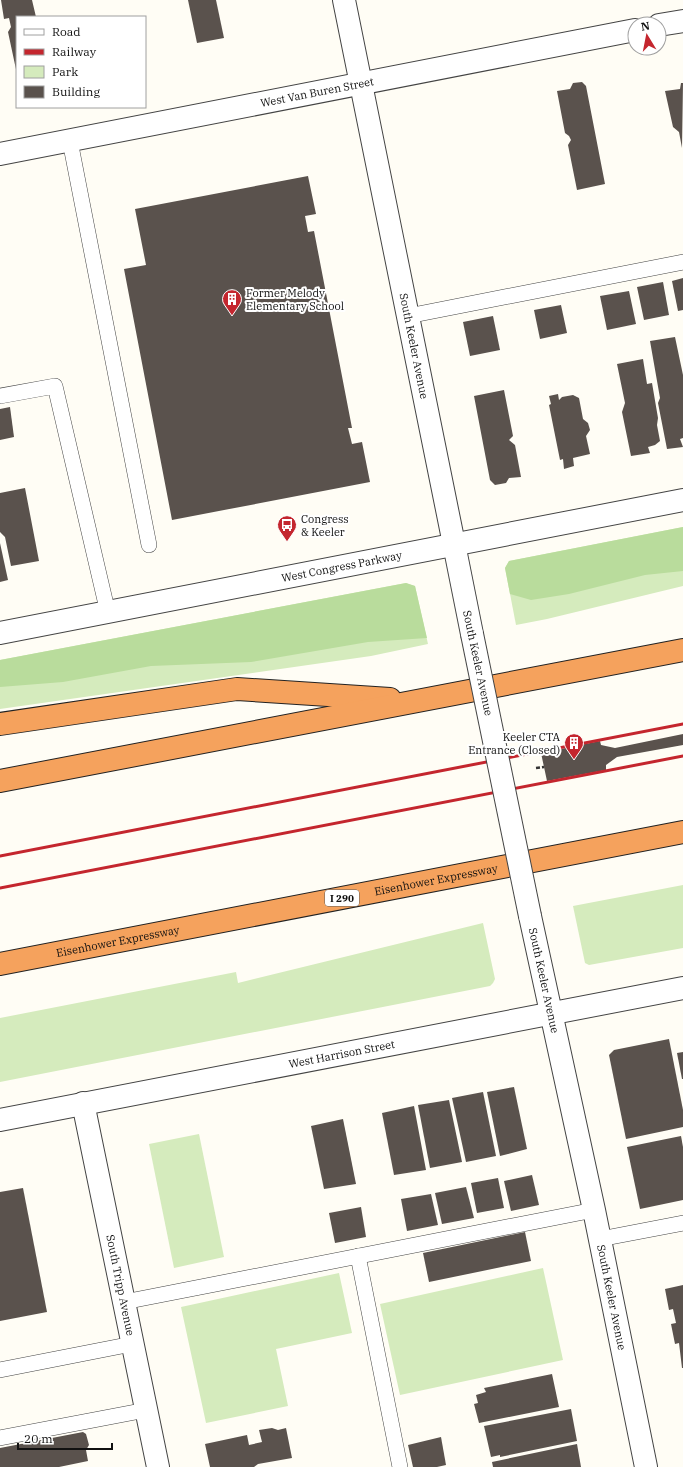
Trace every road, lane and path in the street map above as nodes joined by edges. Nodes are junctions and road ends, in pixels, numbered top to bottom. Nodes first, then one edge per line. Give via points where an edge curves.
1 (344, 0) edge
2 (683, 21) edge
3 (667, 24) edge
4 (627, 32) edge
5 (361, 85) junction
6 (70, 141) junction
7 (0, 154) edge
8 (683, 262) edge
9 (408, 316) junction
10 (0, 396) edge
11 (683, 500) edge
12 (454, 544) junction
13 (149, 545) dead end
14 (108, 613) junction
15 (0, 633) edge
16 (683, 650) edge
17 (421, 701) junction
18 (0, 724) edge
19 (544, 767) dead end
20 (536, 768) dead end
21 (0, 781) edge
22 (683, 832) edge
23 (0, 964) edge
24 (683, 988) edge
25 (551, 1014) junction
26 (83, 1103) junction
27 (0, 1120) edge
28 (594, 1210) junction
29 (683, 1223) edge
30 (600, 1239) junction
31 (358, 1256) junction
32 (124, 1302) junction
33 (132, 1344) junction
34 (0, 1370) edge
35 (146, 1410) junction
36 (0, 1438) edge
37 (158, 1467) edge
38 (400, 1467) edge
39 (646, 1467) edge

1 - 5 street, South Keeler Avenue
2 - 3 street
4 - 5 street, West Van Buren Street
5 - 6 street, West Van Buren Street
5 - 9 street, South Keeler Avenue
6 - 7 street, West Van Buren Street
6 - 13 lane
8 - 9 lane
9 - 12 street, South Keeler Avenue
10 - 14 lane via 55,386
11 - 12 street, West Congress Parkway
12 - 14 street, West Congress Parkway
12 - 25 street, South Keeler Avenue, bridge
14 - 15 street, West Congress Parkway
16 - 17 highway
17 - 18 highway via 237,689
17 - 21 highway
19 - 20 path
22 - 23 highway, Eisenhower Expressway / I 290
24 - 25 street, West Harrison Street
25 - 26 street, West Harrison Street
25 - 28 street, South Keeler Avenue
26 - 27 street, West Harrison Street
26 - 32 street, South Tripp Avenue
28 - 30 street, South Keeler Avenue
28 - 31 lane
29 - 30 lane
30 - 39 street, South Keeler Avenue
31 - 32 lane
31 - 38 lane
32 - 33 street, South Tripp Avenue
33 - 34 lane
33 - 35 street, South Tripp Avenue
35 - 36 lane
35 - 37 street, South Tripp Avenue

